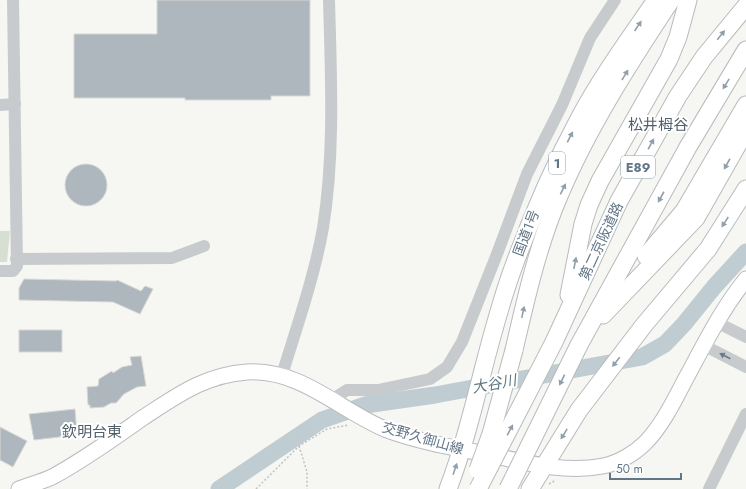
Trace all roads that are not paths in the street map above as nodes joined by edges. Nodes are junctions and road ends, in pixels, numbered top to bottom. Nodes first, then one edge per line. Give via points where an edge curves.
1 (13, 0) edge
2 (329, 0) edge
3 (615, 0) edge
4 (656, 0) edge
5 (671, 0) edge
6 (688, 0) edge
7 (746, 6) edge
8 (746, 50) edge
9 (0, 104) edge
10 (15, 104) junction
11 (746, 105) edge
12 (746, 130) edge
13 (746, 189) edge
14 (204, 246) dead end
15 (16, 259) junction
16 (0, 271) edge
17 (746, 279) edge
18 (602, 304) junction
19 (716, 322) junction
20 (591, 323) junction
21 (557, 335) junction
22 (746, 337) edge
23 (703, 345) junction
24 (746, 367) edge
25 (282, 375) junction
26 (336, 401) junction
27 (746, 414) edge
28 (543, 418) junction
29 (462, 449) junction
30 (543, 466) junction
31 (19, 489) edge
32 (448, 489) edge
33 (471, 489) edge
34 (478, 489) edge
35 (508, 489) edge
36 (515, 489) edge
37 (530, 489) edge
38 (709, 489) edge

1 - 10 street
2 - 25 street via 332,88 329,185 313,271
3 - 26 street via 590,38 562,106 526,174 462,342 447,366 430,379 378,390 347,390
29 -> 4 highway, 国道1号 / 1 via 511,273 536,206 580,116
33 -> 5 highway, bridge via 491,434 537,256 559,195 583,146
21 -> 6 highway via 582,224 589,205 669,59
21 -> 7 highway, 第二京阪道路 / E89 via 619,201 678,96 704,58
8 -> 18 highway, 第二京阪道路 / E89 via 688,147
9 - 10 street
10 - 15 street
11 - 18 highway via 684,211 616,292
12 -> 20 highway via 703,207 688,228
13 -> 30 highway via 708,249 594,390
14 - 15 street via 172,258
15 - 16 street via 17,266 13,271
17 - 19 main road, 交野久御山線 via 728,301
18 - 20 highway, 第二京阪道路 / E89
19 - 22 street
19 - 23 main road, 交野久御山線
20 -> 28 highway, 第二京阪道路 / E89, bridge
34 -> 21 highway, 第二京阪道路 / E89, bridge
24 -> 23 street
23 - 30 main road, 交野久御山線 via 674,402 646,442 635,451 605,466 586,469
25 - 26 main road, 交野久御山線
25 - 31 main road, 交野久御山線 via 249,372 203,381 184,390 50,478
26 - 29 main road, 交野久御山線 via 361,417 389,430
27 - 38 street
28 - 35 highway, 第二京阪道路 / E89, bridge
28 - 36 highway, bridge
29 - 30 main road, 交野久御山線
32 -> 29 highway, 国道1号 / 1
30 - 37 highway

